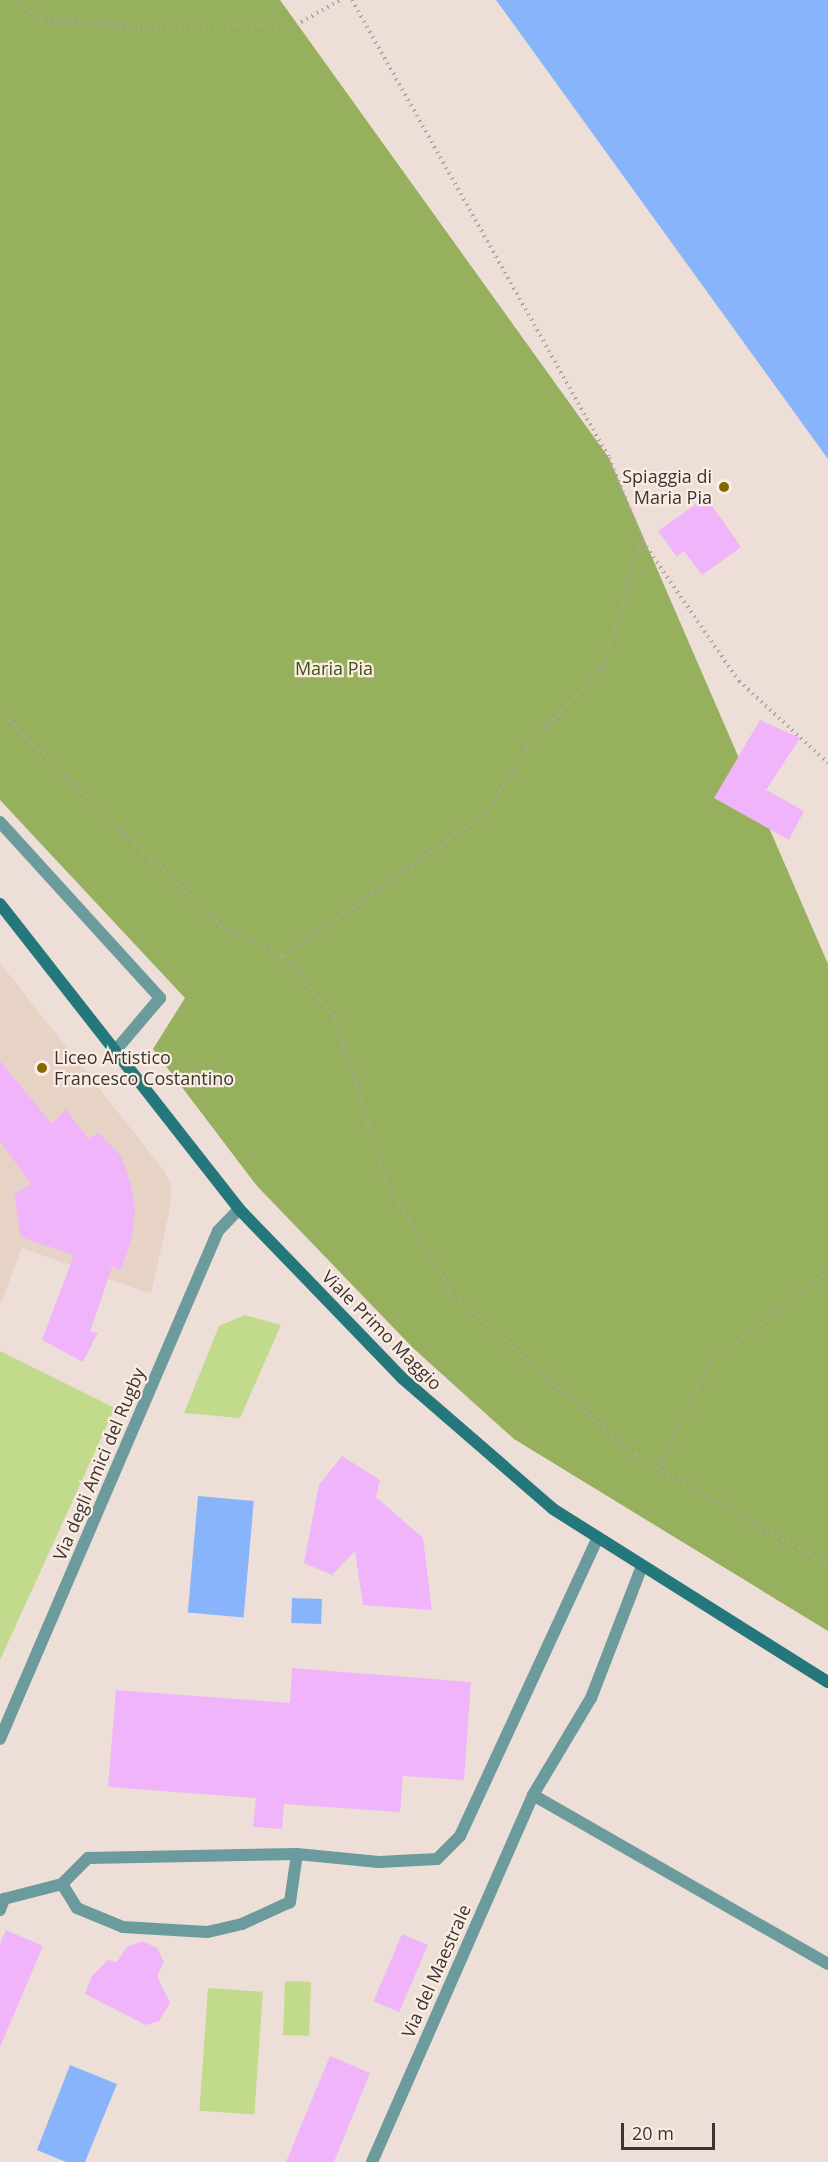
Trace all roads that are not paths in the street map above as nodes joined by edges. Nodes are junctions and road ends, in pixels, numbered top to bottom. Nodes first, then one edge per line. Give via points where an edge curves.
1 (0, 822) edge
2 (0, 904) edge
3 (115, 1051) junction
4 (239, 1209) junction
5 (598, 1537) junction
6 (642, 1566) junction
7 (828, 1682) edge
8 (0, 1739) edge
9 (533, 1795) junction
10 (297, 1854) junction
11 (62, 1884) junction
12 (0, 1910) edge
13 (828, 1964) edge
14 (372, 2162) edge

1 - 3 street via 160,998
2 - 3 street, Viale Primo Maggio
3 - 4 street, Viale Primo Maggio
4 - 5 street, Viale Primo Maggio via 473,1444 553,1509
4 - 8 street, Via degli Amici del Rugby via 218,1231
5 - 6 street, Viale Primo Maggio
5 - 10 street via 460,1836 437,1859 379,1862
6 - 7 street, Viale Primo Maggio
6 - 9 street, Via del Maestrale via 591,1698
9 - 13 street
9 - 14 street, Via del Maestrale
10 - 11 street via 88,1858
10 - 11 street via 290,1902 242,1924 207,1932 123,1927 77,1908
11 - 12 street via 4,1899

